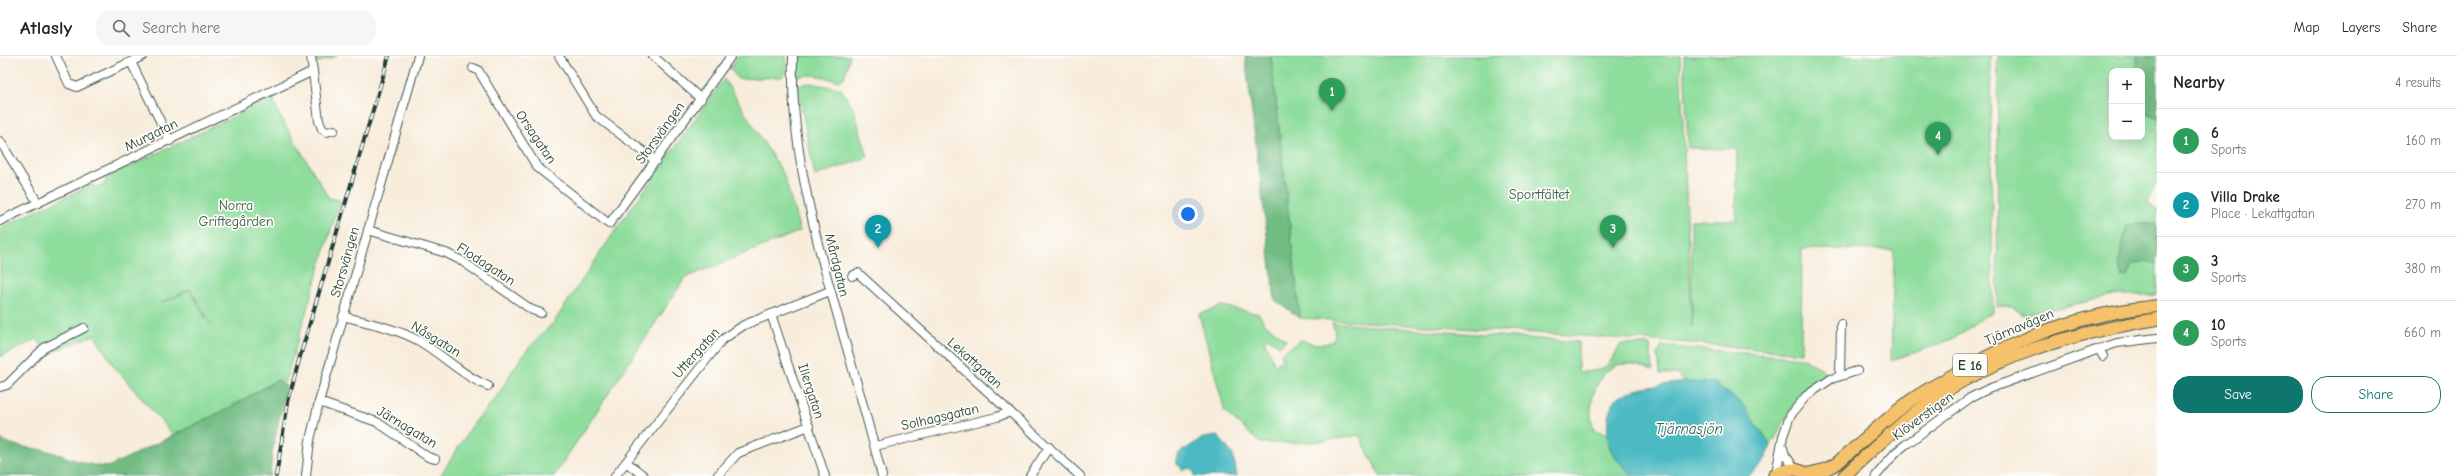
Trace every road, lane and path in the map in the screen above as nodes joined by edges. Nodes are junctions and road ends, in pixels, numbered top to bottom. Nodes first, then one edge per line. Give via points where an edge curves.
1 (56, 56) edge
2 (143, 56) edge
3 (311, 56) edge
4 (418, 56) edge
5 (559, 56) edge
6 (653, 56) edge
7 (730, 56) edge
8 (793, 56) edge
9 (131, 62) junction
10 (473, 68) dead end
11 (313, 71) junction
12 (701, 99) junction
13 (334, 130) dead end
14 (170, 140) junction
15 (0, 141) edge
16 (656, 161) junction
17 (38, 203) junction
18 (0, 221) edge
19 (609, 224) joint
20 (368, 230) junction
21 (852, 276) dead end
22 (830, 291) junction
23 (2157, 306) edge
24 (541, 313) dead end
25 (771, 314) junction
26 (343, 316) junction
27 (2157, 319) edge
28 (1841, 324) dead end
29 (84, 328) dead end
30 (2157, 338) edge
31 (1857, 371) dead end
32 (1840, 375) junction
33 (488, 386) dead end
34 (0, 387) edge
35 (319, 402) junction
36 (1010, 412) junction
37 (809, 426) junction
38 (875, 446) junction
39 (1783, 446) junction
40 (1049, 447) junction
41 (435, 459) dead end
42 (626, 462) junction
43 (1796, 470) junction
44 (1775, 475) edge
45 (1808, 475) edge
46 (306, 476) edge
47 (614, 476) edge
48 (644, 476) edge
49 (717, 476) edge
50 (825, 476) edge
51 (882, 476) edge
52 (1030, 476) edge
53 (1080, 476) edge
54 (1844, 476) edge
55 (1876, 476) edge

1 - 9 street via 69,84 77,87
2 - 9 street
3 - 11 street
4 - 20 street, Storsvängen
5 - 16 street via 596,116
6 - 12 street
7 - 12 street, Storsvängen
8 - 22 street, Mårdgatan via 792,97 799,155
9 - 14 street
10 - 19 street, Orsagatan via 478,70 538,167
11 - 13 street via 319,121 322,129 328,132
11 - 14 street, Murgatan
12 - 16 street, Storsvängen
14 - 17 street, Murgatan
15 - 17 street
16 - 19 street, Storsvängen
17 - 18 street, Murgatan
20 - 24 street, Flodagatan via 446,253 462,261 532,310
20 - 26 street, Storsvängen
21 - 36 street, Lekattgatan via 858,274
22 - 25 street, Uttergatan
22 - 38 street, Mårdgatan
23 - 45 highway, Tjärnavägen / E 16 via 2122,310 2077,320 2033,335 1992,354 1911,401 1836,464
25 - 37 street, Illergatan
25 - 42 street, Uttergatan via 744,325 722,340
26 - 33 street, Nåsgatan via 417,340 476,381
26 - 35 street, Storsvängen
27 - 54 highway, Tjärnavägen / E 16 via 2080,333 1995,364 1922,408
28 - 32 street
29 - 34 street via 44,348 7,385
30 - 55 street, Klöverstigen via 2117,343 2101,353 1988,388 1970,398 1895,453
31 - 32 street
32 - 39 street via 1806,396 1790,416 1783,436
35 - 41 street, Järnagatan via 377,422 428,457
35 - 46 street, Storsvängen via 310,440
36 - 38 street, Solhagsgatan
36 - 40 street, Lekattgatan
37 - 49 street via 738,453
37 - 50 street, Illergatan
38 - 51 street, Mårdgatan
39 - 43 street via 1785,455
39 - 44 street
40 - 52 street
40 - 53 street, Lekattgatan
42 - 47 street, Uttergatan
42 - 48 street
43 - 44 highway via 1786,470
43 - 45 highway

